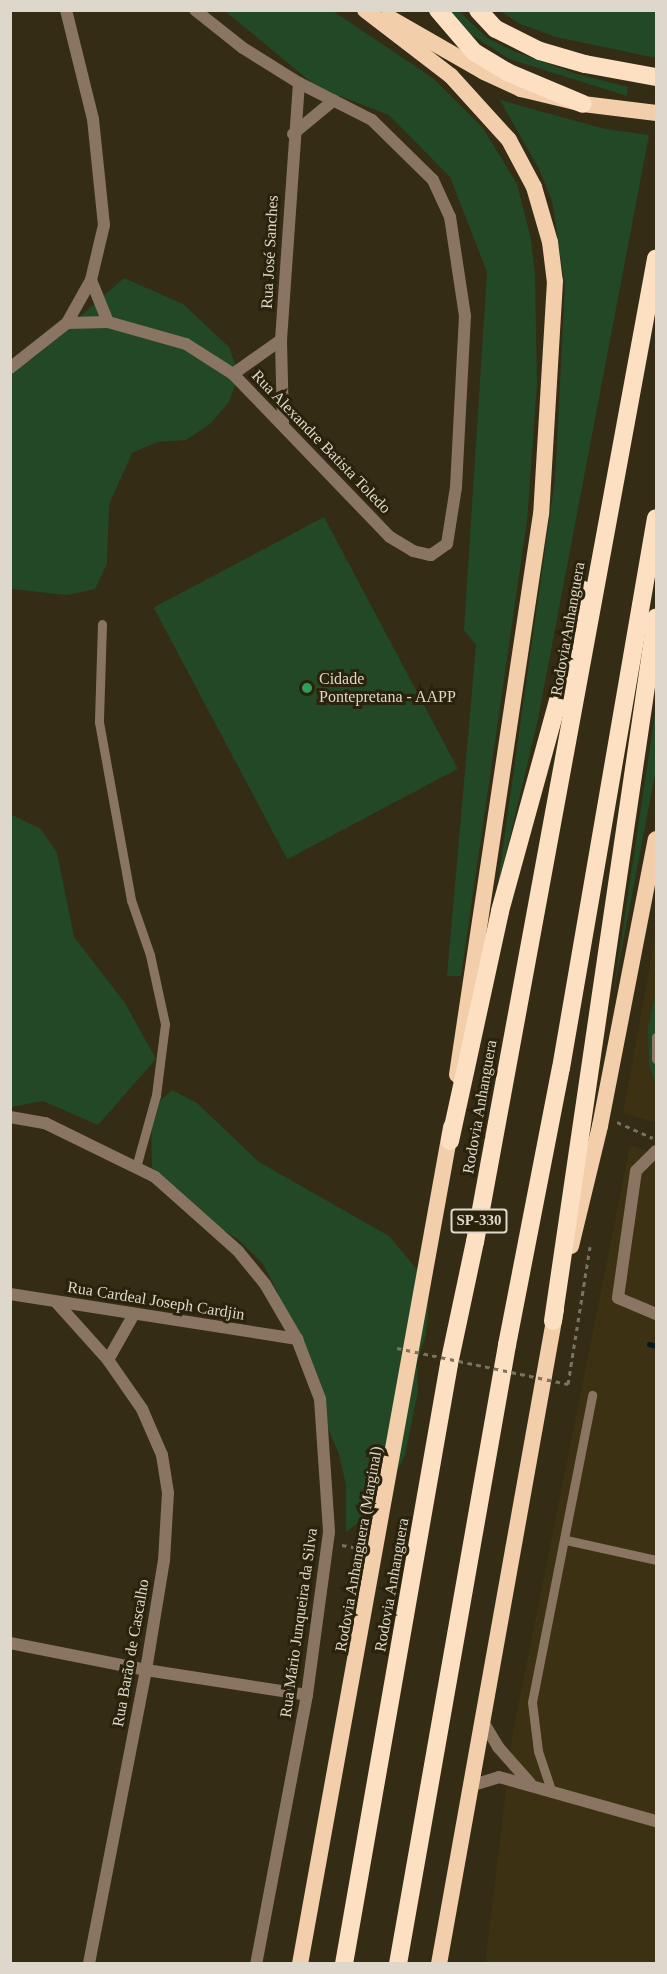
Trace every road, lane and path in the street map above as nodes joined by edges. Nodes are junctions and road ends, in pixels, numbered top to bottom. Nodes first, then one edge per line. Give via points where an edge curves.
1 (66, 10) edge
2 (195, 10) edge
3 (365, 10) edge
4 (377, 10) edge
5 (438, 10) edge
6 (478, 10) edge
7 (657, 77) edge
8 (299, 83) junction
9 (334, 100) junction
10 (583, 104) junction
11 (657, 113) edge
12 (293, 134) junction
13 (657, 258) edge
14 (91, 280) junction
15 (67, 322) junction
16 (108, 322) junction
17 (281, 340) junction
18 (10, 368) edge
19 (233, 374) junction
20 (283, 423) junction
21 (616, 478) junction
22 (657, 518) edge
23 (657, 618) edge
24 (102, 624) dead end
25 (657, 839) edge
26 (657, 1037) edge
27 (657, 1059) edge
28 (10, 1117) edge
29 (613, 1132) dead end
30 (657, 1139) edge
31 (450, 1141) junction
32 (657, 1151) edge
33 (136, 1167) junction
34 (592, 1236) dead end
35 (10, 1294) edge
36 (56, 1302) junction
37 (134, 1314) junction
38 (657, 1314) edge
39 (553, 1321) junction
40 (297, 1339) junction
41 (397, 1348) dead end
42 (108, 1360) junction
43 (592, 1395) dead end
44 (566, 1540) junction
45 (657, 1560) edge
46 (10, 1643) edge
47 (146, 1670) junction
48 (307, 1695) junction
49 (482, 1720) junction
50 (530, 1783) junction
51 (470, 1786) junction
52 (551, 1790) junction
53 (657, 1821) edge
54 (89, 1964) edge
55 (256, 1964) edge
56 (300, 1964) edge
57 (344, 1964) edge
58 (398, 1964) edge
59 (439, 1964) edge

1 - 14 street via 93,119 102,183 104,225
2 - 8 street via 243,48
3 - 31 highway, Rodovia Anhanguera (Marginal) via 451,76 509,140 534,188 550,242 555,281 541,514 461,1043
4 - 10 highway via 521,89
5 - 10 highway via 474,52 507,72
6 - 7 highway via 496,29 519,42 585,64
8 - 9 street
8 - 12 street, Rua José Sanches
9 - 12 street
9 - 20 street, Rua Alexandre Batista Toledo via 372,120 407,150 433,180 450,217 465,316 456,487 447,544 431,555 413,551 390,537
10 - 11 highway
12 - 17 street, Rua José Sanches
13 - 21 highway, Rodovia Anhanguera / SP-330
14 - 15 street
14 - 16 street
15 - 16 street, Rua Alexandre Batista Toledo
15 - 18 street
16 - 19 street, Rua Alexandre Batista Toledo via 186,344
17 - 19 street
17 - 20 street, Rua José Sanches
19 - 20 street, Rua Alexandre Batista Toledo
21 - 31 highway via 587,572 566,671 500,911
21 - 57 highway, Rodovia Anhanguera / SP-330 via 449,1364
22 - 58 highway, SP-330
23 - 39 highway
24 - 33 lane via 99,722 131,900 150,955 165,1024 156,1095
25 - 39 highway via 600,1126
26 - 27 lane
28 - 33 street, Rua Mário Junqueira da Silva via 45,1123
29 - 30 path via 616,1122
31 - 56 highway, Rodovia Anhanguera (Marginal)
32 - 38 street via 636,1171 618,1298
33 - 40 street, Rua Mário Junqueira da Silva via 155,1177 238,1251 265,1284
34 - 41 path, bridge via 568,1384
35 - 36 street, Rua Cardeal Joseph Cardjin
36 - 37 street, Rua Cardeal Joseph Cardjin
36 - 42 street, Rua Barão de Cascalho
37 - 40 street, Rua Cardeal Joseph Cardjin
37 - 42 street
39 - 49 highway
40 - 48 street, Rua Mário Junqueira da Silva via 320,1399 329,1521
42 - 47 street, Rua Barão de Cascalho via 142,1409 162,1455 168,1493 164,1560
43 - 44 lane
44 - 45 lane
44 - 52 lane via 532,1702 538,1751
46 - 47 street
47 - 48 street
47 - 54 street, Rua Barão de Cascalho
48 - 55 street, Rua Mário Junqueira da Silva
49 - 50 street via 489,1735
49 - 51 highway
50 - 51 street via 500,1777
50 - 52 street
51 - 59 highway
52 - 53 street

